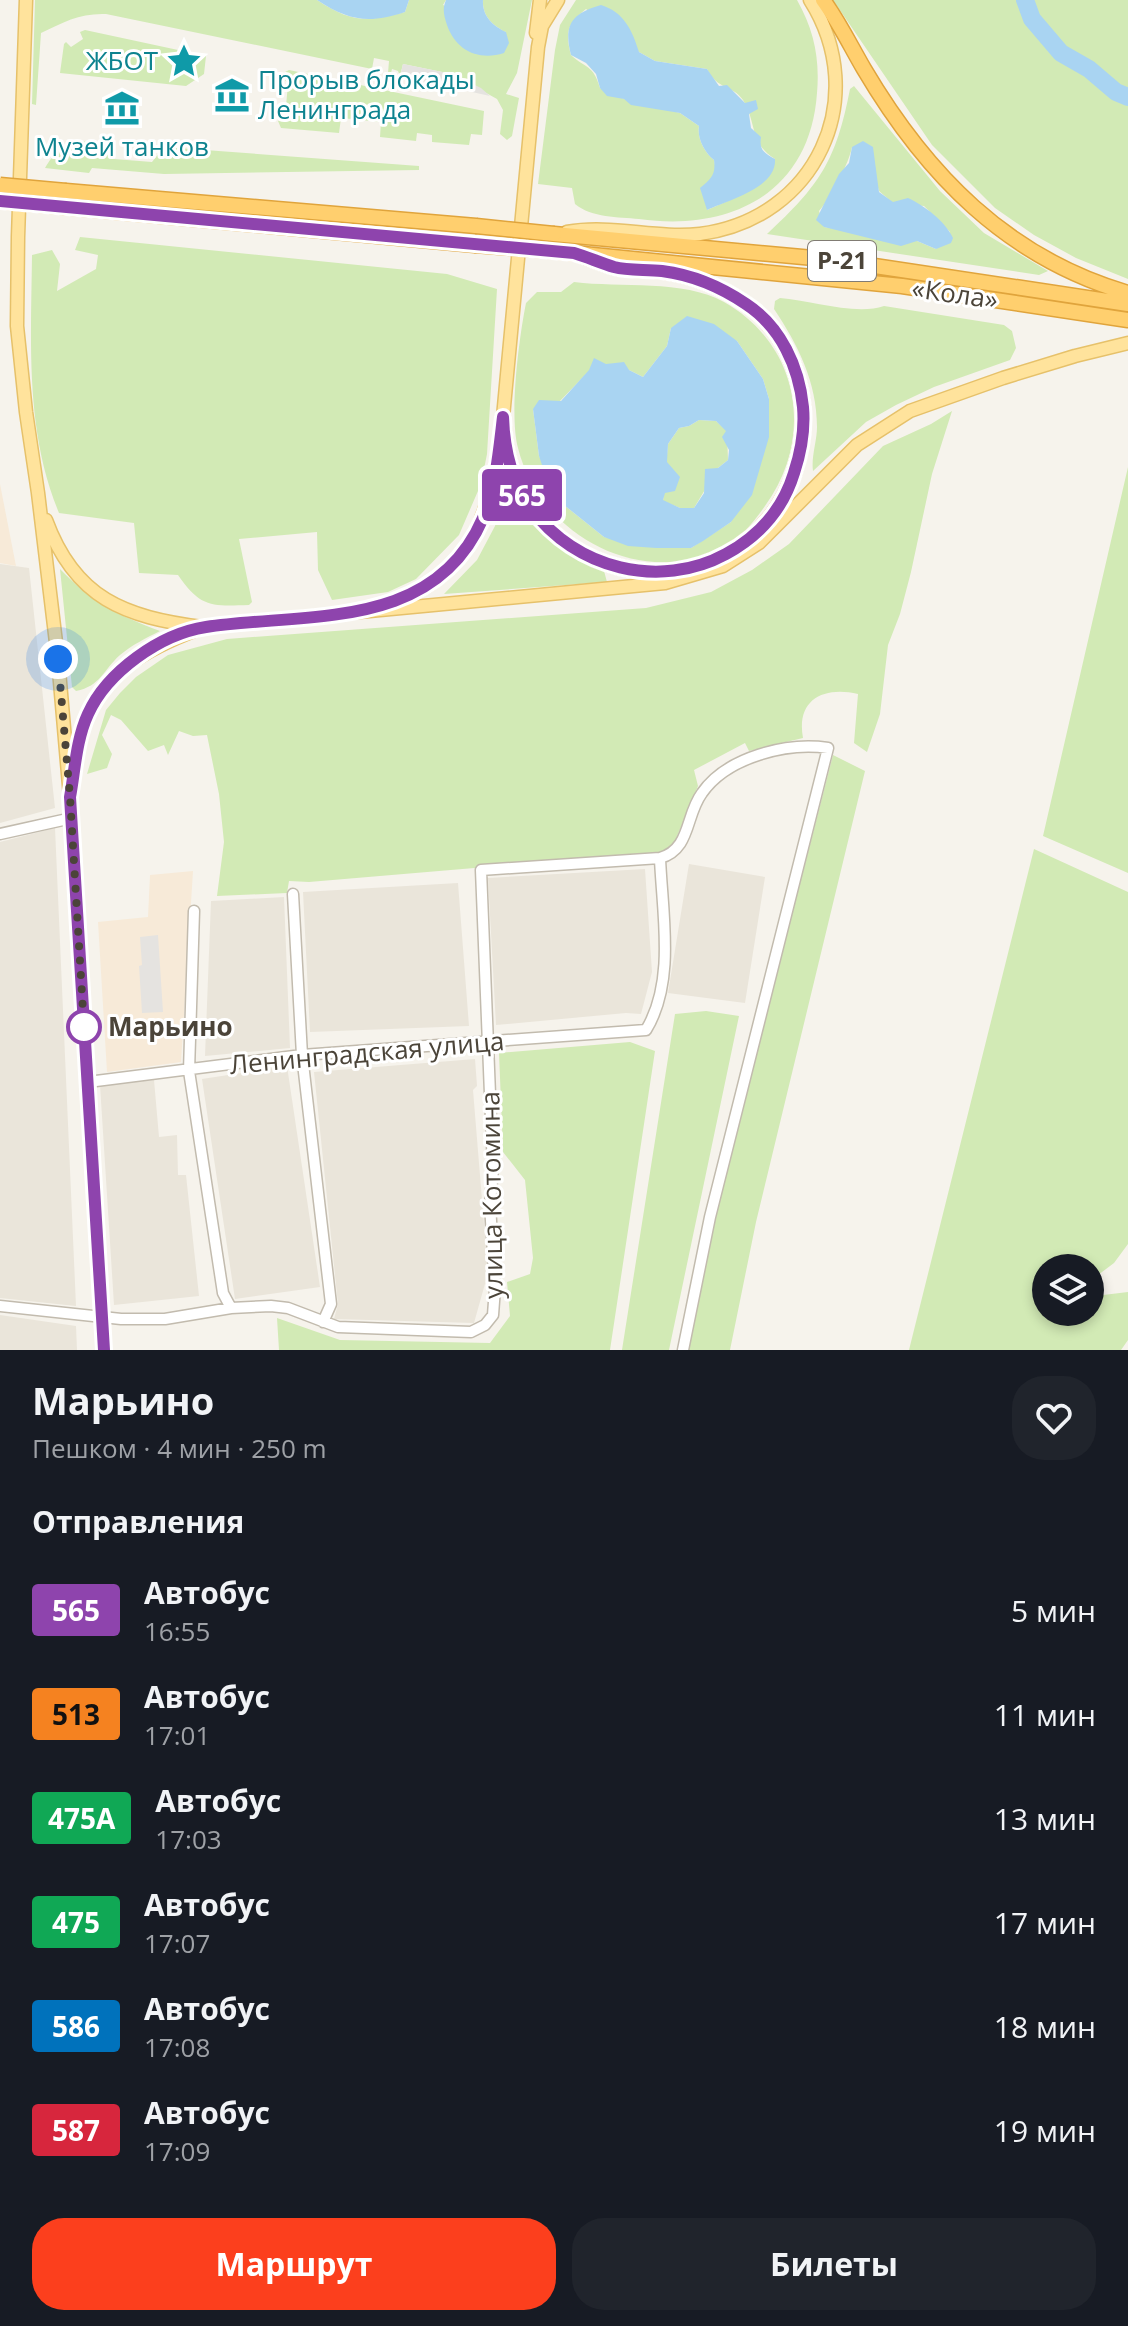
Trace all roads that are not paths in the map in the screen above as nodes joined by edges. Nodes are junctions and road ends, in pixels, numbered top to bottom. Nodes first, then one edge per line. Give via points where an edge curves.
1 (26, 0) edge
2 (540, 0) edge
3 (558, 0) edge
4 (810, 0) edge
5 (823, 0) edge
6 (530, 108) junction
7 (0, 185) edge
8 (0, 201) edge
9 (554, 234) junction
10 (574, 253) junction
11 (1128, 293) edge
12 (1128, 304) edge
13 (1128, 320) edge
14 (1128, 343) edge
15 (503, 417) junction
16 (38, 493) junction
17 (351, 613) junction
18 (202, 627) junction
19 (70, 797) junction
20 (72, 818) junction
21 (0, 834) edge
22 (660, 858) junction
23 (293, 894) dead end
24 (194, 911) dead end
25 (489, 1041) junction
26 (302, 1055) junction
27 (189, 1071) junction
28 (88, 1082) junction
29 (0, 1306) edge
30 (231, 1308) junction
31 (102, 1319) junction
32 (323, 1322) junction
33 (104, 1350) edge
34 (683, 1350) edge

1 - 16 main road via 17,326
2 - 6 main road
3 - 6 main road via 542,26
4 - 9 main road via 831,49 834,102 821,150 793,192 759,216 716,231 663,235 592,227
5 - 11 highway via 902,126 958,195 1040,256
6 - 15 main road
7 - 9 highway, «Кола» / Р-21, bridge
8 - 10 highway, «Кола» / Р-21, bridge
9 - 12 highway, «Кола» / Р-21 via 835,260
10 - 13 highway, «Кола» / Р-21 via 902,286
10 - 15 highway via 616,268 696,278 750,306 775,330 802,392 802,443 788,491 763,527 719,558 674,572 625,569 571,546 531,508 510,465
14 - 17 main road via 1003,378 891,422 841,459 759,543 723,566 646,586
15 - 17 main road via 484,516 466,547 419,591
16 - 18 main road via 64,558 95,592 147,619
16 - 19 main road
17 - 18 main road
18 - 19 main road via 141,655 102,691 82,731
19 - 20 main road
20 - 21 street
20 - 28 main road
22 - 25 street, Ленинградская улица via 664,970 655,1016 646,1030
22 - 25 street, улица Котомина via 481,870
22 - 34 street via 680,846 696,803 725,771 789,749 828,748 710,1217
23 - 26 street
24 - 27 street
25 - 26 street, Ленинградская улица
25 - 32 street, улица Котомина via 493,1315 471,1332
26 - 27 street, Ленинградская улица
26 - 32 street via 331,1304
27 - 28 street, Ленинградская улица
27 - 30 street via 223,1293
28 - 31 main road
29 - 31 street
30 - 31 street via 165,1319
30 - 32 street via 288,1308
31 - 33 main road

